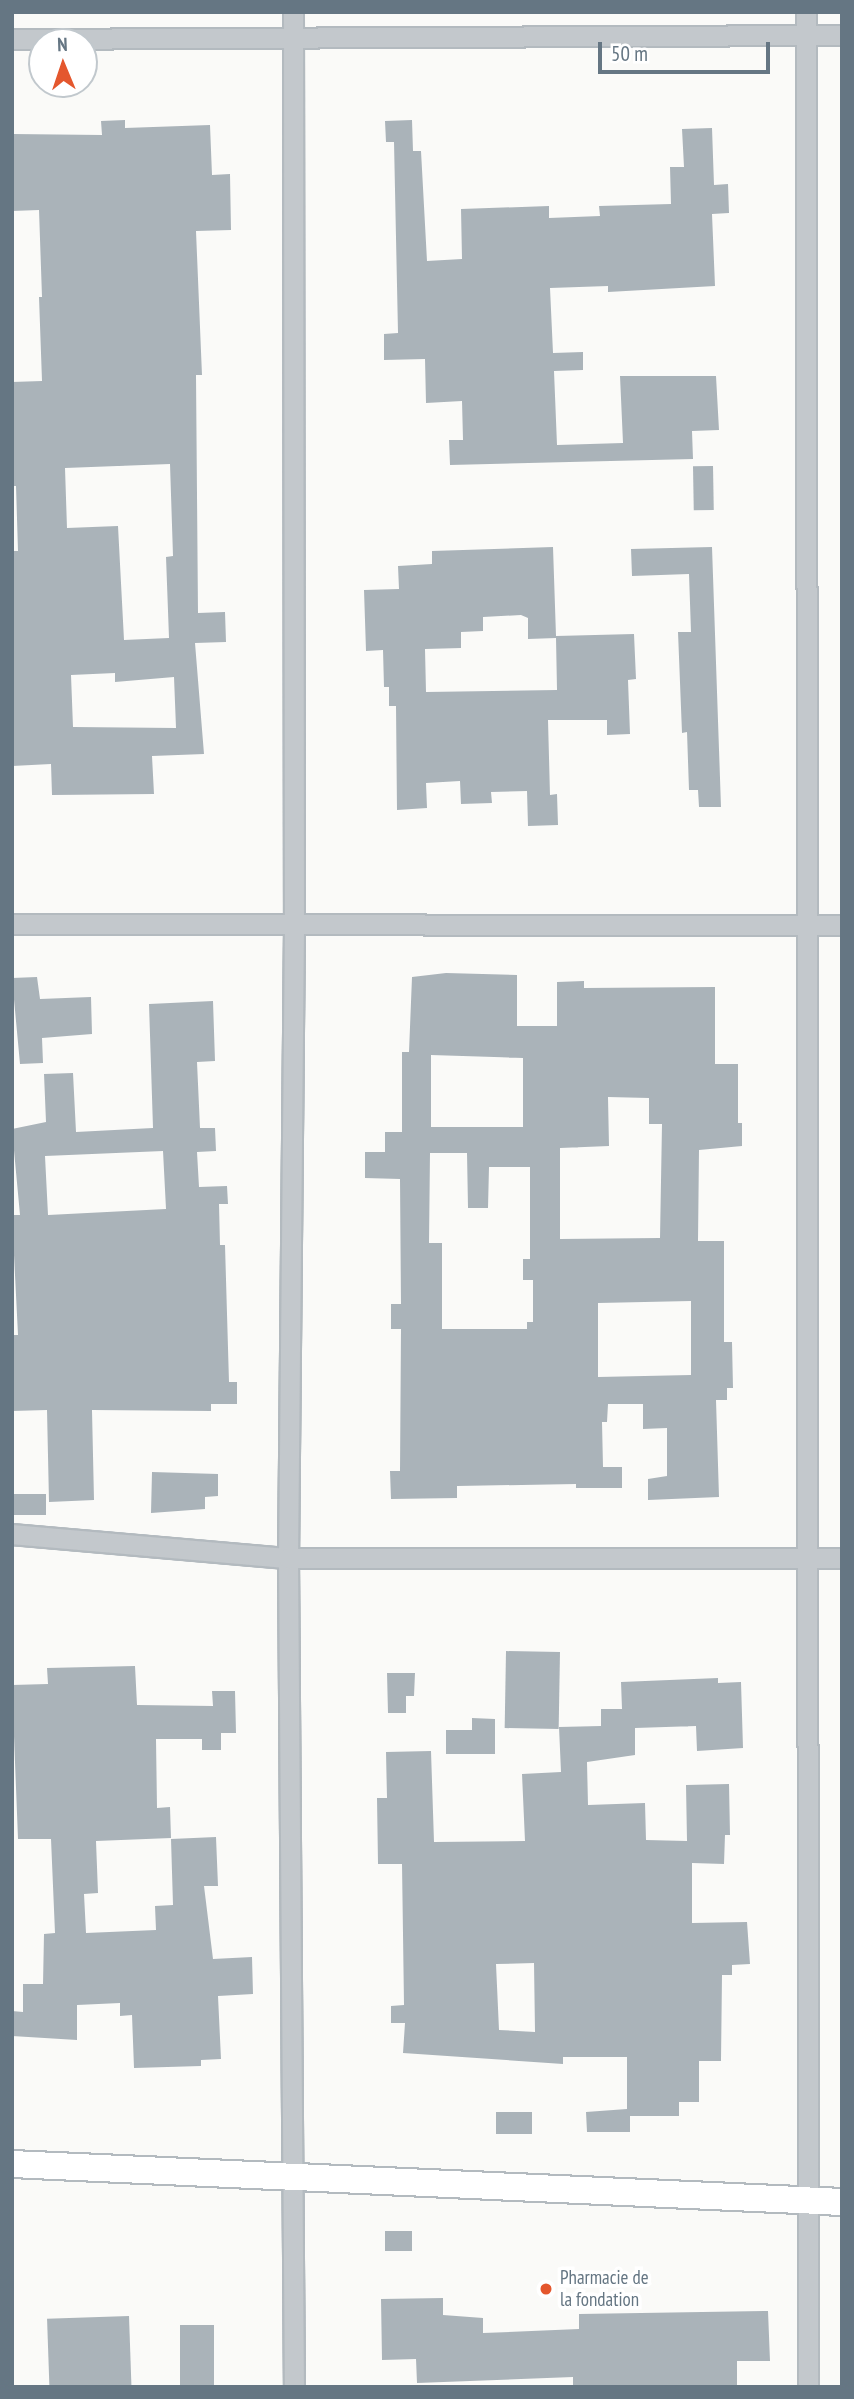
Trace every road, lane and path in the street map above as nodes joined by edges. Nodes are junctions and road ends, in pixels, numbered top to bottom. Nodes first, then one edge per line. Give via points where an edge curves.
1 (293, 12) edge
2 (806, 12) edge
3 (806, 35) junction
4 (842, 35) edge
5 (293, 38) junction
6 (12, 39) edge
7 (12, 924) edge
8 (808, 925) junction
9 (842, 925) edge
10 (294, 926) junction
11 (12, 1534) edge
12 (288, 1558) junction
13 (809, 1558) junction
14 (842, 1558) edge
15 (12, 2164) edge
16 (294, 2177) junction
17 (808, 2201) junction
18 (842, 2202) edge
19 (294, 2387) edge
20 (808, 2387) edge

1 - 5 street
2 - 3 street
3 - 4 street
3 - 5 street
3 - 8 street
5 - 6 street
5 - 10 street
7 - 10 street
8 - 9 street
8 - 10 street
8 - 13 street
10 - 12 street
11 - 12 street
12 - 13 street
12 - 16 street
13 - 14 street
13 - 17 street
15 - 16 main road
16 - 17 main road
16 - 19 street
17 - 18 main road
17 - 20 street

